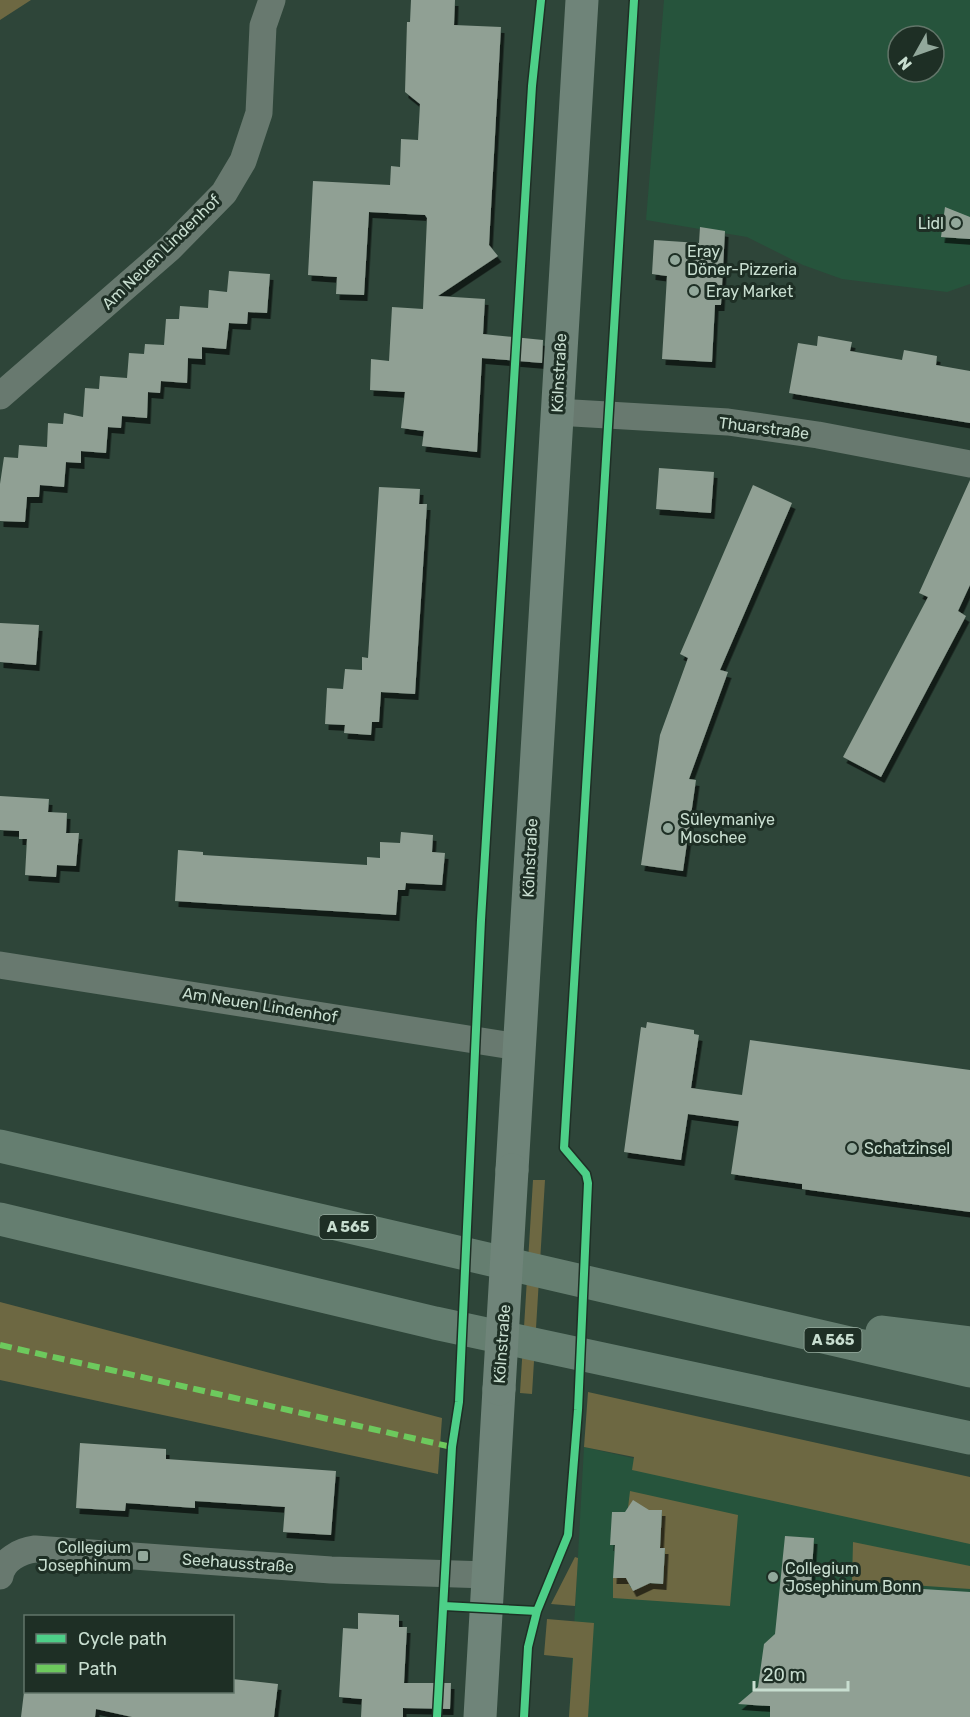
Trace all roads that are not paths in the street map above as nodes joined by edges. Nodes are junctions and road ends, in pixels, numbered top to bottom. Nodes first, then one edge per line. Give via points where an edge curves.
1 (272, 0) edge
2 (582, 0) edge
3 (0, 396) edge
4 (556, 412) junction
5 (970, 464) edge
6 (0, 965) edge
7 (519, 1047) junction
8 (0, 1146) edge
9 (0, 1219) edge
10 (696, 1307) junction
11 (970, 1343) edge
12 (970, 1371) edge
13 (970, 1438) edge
14 (488, 1575) junction
15 (0, 1576) edge
16 (480, 1717) edge

1 - 3 street, Am Neuen Lindenhof via 263,26 259,113 243,161 224,193 162,256
2 - 4 main road, Kölnstraße
4 - 5 street, Thuarstraße via 728,422
4 - 7 main road, Kölnstraße
6 - 7 street, Am Neuen Lindenhof
7 - 14 main road, Kölnstraße, bridge
8 - 10 highway, A 565
9 - 13 highway via 435,1323
10 - 11 highway
10 - 12 highway, A 565
14 - 15 street, Seehausstraße via 331,1570 35,1549 13,1557
14 - 16 main road, Kölnstraße

